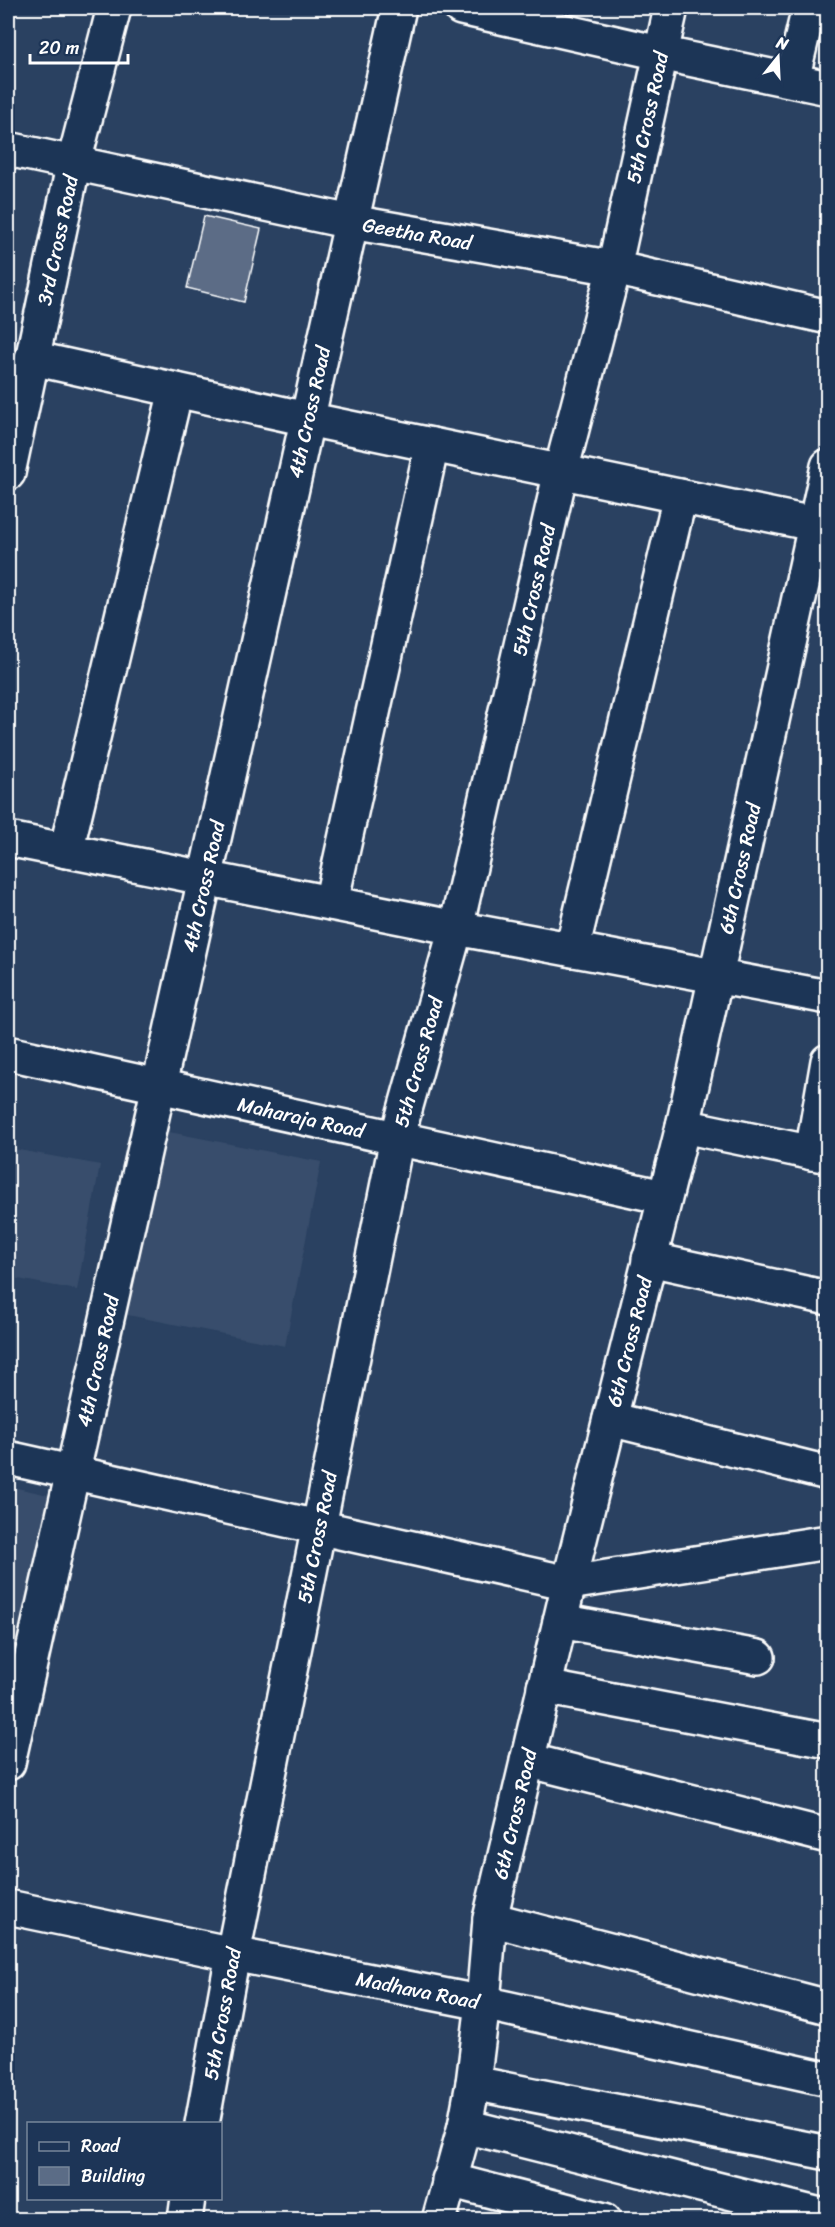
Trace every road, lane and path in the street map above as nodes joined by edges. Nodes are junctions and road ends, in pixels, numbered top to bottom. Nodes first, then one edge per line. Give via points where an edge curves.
1 (114, 8) edge
2 (399, 8) edge
3 (461, 8) edge
4 (671, 8) edge
5 (809, 8) edge
6 (531, 15) edge
7 (660, 53) junction
8 (792, 80) junction
9 (828, 88) edge
10 (8, 149) edge
11 (74, 162) junction
12 (351, 222) junction
13 (614, 268) junction
14 (828, 317) edge
15 (32, 358) junction
16 (176, 390) junction
17 (307, 419) junction
18 (432, 444) junction
19 (828, 466) edge
20 (561, 471) junction
21 (8, 473) edge
22 (680, 496) junction
23 (821, 526) edge
24 (8, 839) edge
25 (66, 851) junction
26 (205, 877) junction
27 (332, 903) junction
28 (456, 928) junction
29 (572, 950) junction
30 (715, 976) junction
31 (828, 997) edge
32 (8, 1053) edge
33 (828, 1061) edge
34 (158, 1087) junction
35 (683, 1126) junction
36 (398, 1138) junction
37 (820, 1155) edge
38 (664, 1197) junction
39 (649, 1259) junction
40 (828, 1298) edge
41 (610, 1419) junction
42 (8, 1458) edge
43 (72, 1473) junction
44 (828, 1473) edge
45 (319, 1528) junction
46 (828, 1542) edge
47 (569, 1583) junction
48 (560, 1621) junction
49 (758, 1657) dead end
50 (544, 1687) junction
51 (828, 1741) edge
52 (527, 1761) junction
53 (8, 1763) edge
54 (828, 1836) edge
55 (8, 1907) edge
56 (490, 1919) junction
57 (233, 1954) junction
58 (483, 2003) junction
59 (828, 2007) edge
60 (828, 2079) edge
61 (473, 2083) junction
62 (202, 2122) edge
63 (465, 2126) junction
64 (828, 2153) edge
65 (449, 2180) junction
66 (188, 2200) edge
67 (828, 2217) edge
68 (185, 2220) edge
69 (439, 2220) edge
70 (604, 2220) edge

1 - 11 street, 3rd Cross Road
2 - 12 street, 4th Cross Road
3 - 6 street
4 - 7 street, 5th Cross Road
5 - 8 street
6 - 7 street
7 - 8 street
7 - 13 street, 5th Cross Road
8 - 9 street
10 - 11 street, Geetha Road
11 - 12 street, Geetha Road
11 - 15 street, 3rd Cross Road
12 - 13 street, Geetha Road
12 - 17 street, 4th Cross Road
13 - 14 street, Geetha Road
13 - 20 street, 5th Cross Road
15 - 16 street
15 - 21 street, 3rd Cross Road
16 - 17 street
16 - 25 street
17 - 18 street
17 - 26 street, 4th Cross Road
18 - 20 street
18 - 27 street
19 - 23 street, 6th Cross Road
20 - 22 street
20 - 28 street, 5th Cross Road
22 - 23 street
22 - 29 street
23 - 30 street, 6th Cross Road
24 - 25 street
25 - 26 street
26 - 27 street
26 - 34 street, 4th Cross Road
27 - 28 street
28 - 29 street
28 - 36 street, 5th Cross Road
29 - 30 street
30 - 31 street
30 - 35 street, 6th Cross Road
32 - 34 street, Maharaja Road
33 - 37 street
34 - 36 street, Maharaja Road
34 - 43 street, 4th Cross Road
35 - 37 street
35 - 38 street, 6th Cross Road
36 - 38 street, Maharaja Road
36 - 45 street, 5th Cross Road
38 - 39 street, 6th Cross Road
39 - 40 street
39 - 41 street, 6th Cross Road
41 - 44 street
41 - 47 street, 6th Cross Road
42 - 43 street
43 - 45 street
43 - 53 street, 4th Cross Road
45 - 47 street
45 - 57 street, 5th Cross Road
46 - 47 street
47 - 48 street, 6th Cross Road
48 - 49 street
48 - 50 street, 6th Cross Road
50 - 51 street
50 - 52 street, 6th Cross Road
52 - 54 street
52 - 56 street, 6th Cross Road
55 - 57 street, Madhava Road
56 - 58 street, 6th Cross Road
56 - 59 street
57 - 58 street, Madhava Road
57 - 62 street, 5th Cross Road
58 - 60 street, Madhava Road
58 - 61 street, 6th Cross Road
61 - 63 street, 6th Cross Road
61 - 64 street
63 - 65 street, 6th Cross Road
63 - 67 street
65 - 69 street, 6th Cross Road
65 - 70 street
66 - 68 street

